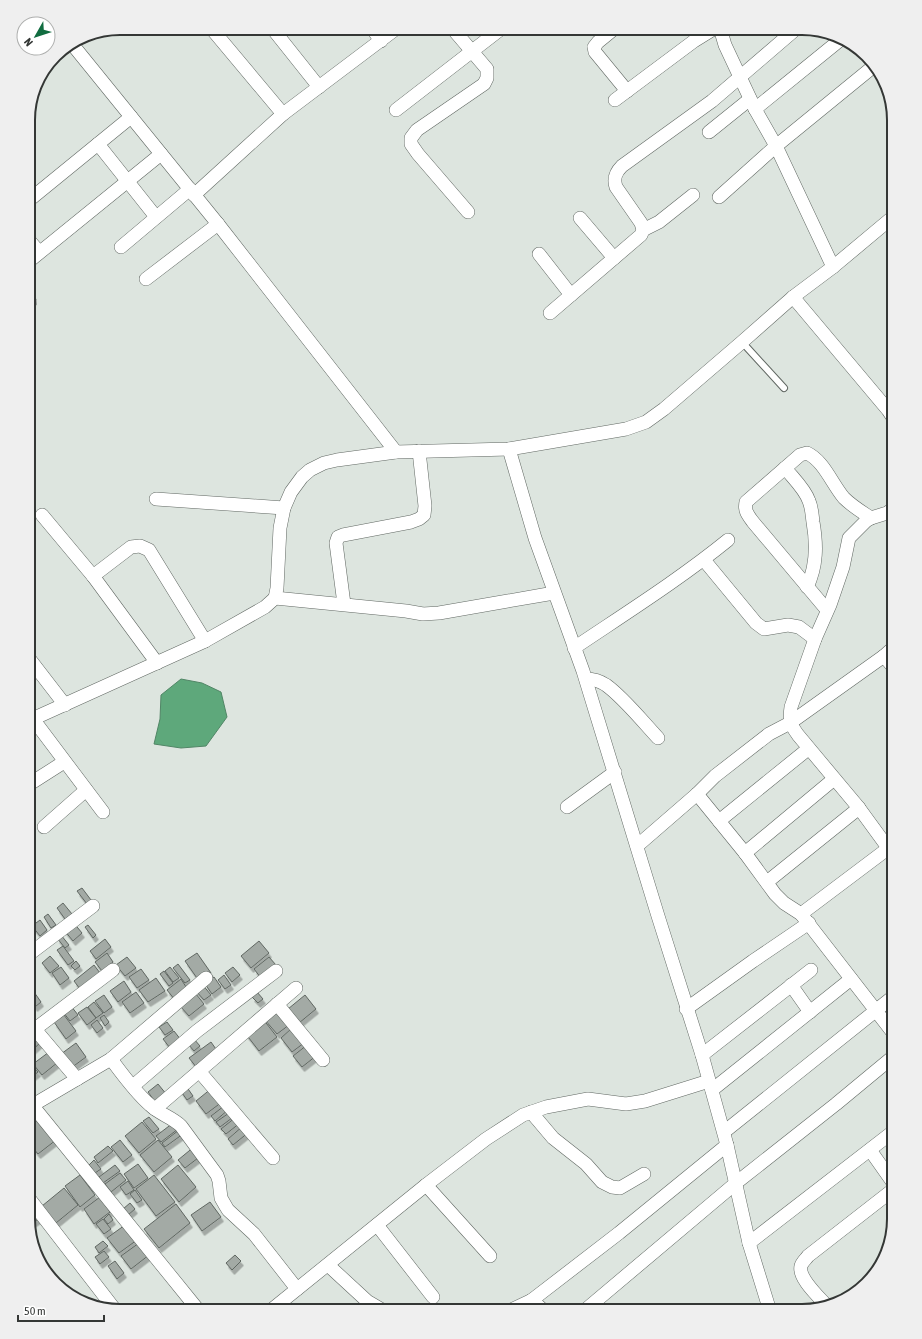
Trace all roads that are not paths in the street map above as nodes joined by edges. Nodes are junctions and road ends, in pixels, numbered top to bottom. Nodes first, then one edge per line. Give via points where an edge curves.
1 (217, 35) edge
2 (278, 35) edge
3 (377, 35) edge
4 (388, 35) edge
5 (458, 35) edge
6 (493, 35) edge
7 (606, 35) edge
8 (704, 35) edge
9 (722, 35) edge
10 (789, 35) edge
11 (381, 40) junction
12 (836, 43) edge
13 (75, 48) edge
14 (471, 52) junction
15 (870, 69) edge
16 (740, 77) junction
17 (319, 87) junction
18 (627, 91) junction
19 (615, 100) dead end
20 (753, 104) junction
21 (396, 110) dead end
22 (283, 114) junction
23 (131, 117) junction
24 (709, 132) dead end
25 (98, 144) junction
26 (776, 146) junction
27 (161, 154) junction
28 (128, 181) junction
29 (192, 192) junction
30 (693, 194) dead end
31 (35, 195) edge
32 (719, 197) dead end
33 (468, 212) dead end
34 (156, 217) junction
35 (580, 218) dead end
36 (887, 222) edge
37 (218, 224) junction
38 (643, 230) junction
39 (35, 247) edge
40 (121, 247) dead end
41 (39, 252) junction
42 (539, 254) dead end
43 (35, 256) edge
44 (614, 258) junction
45 (833, 267) junction
46 (146, 280) dead end
47 (571, 295) junction
48 (793, 297) junction
49 (550, 313) dead end
50 (742, 342) junction
51 (784, 388) dead end
52 (887, 409) edge
53 (509, 449) junction
54 (419, 451) junction
55 (396, 452) junction
56 (785, 468) junction
57 (156, 499) dead end
58 (284, 508) junction
59 (887, 513) edge
60 (42, 514) dead end
61 (872, 518) junction
62 (728, 540) dead end
63 (704, 560) junction
64 (92, 576) junction
65 (807, 587) junction
66 (554, 593) junction
67 (275, 598) junction
68 (344, 604) junction
69 (827, 610) junction
70 (815, 639) junction
71 (205, 641) junction
72 (574, 648) junction
73 (887, 652) edge
74 (157, 663) junction
75 (35, 666) edge
76 (586, 679) junction
77 (65, 705) junction
78 (35, 718) edge
79 (790, 723) junction
80 (35, 726) edge
81 (658, 738) dead end
82 (808, 749) junction
83 (64, 762) junction
84 (615, 772) junction
85 (834, 779) junction
86 (35, 781) edge
87 (86, 790) junction
88 (697, 794) junction
89 (567, 807) dead end
90 (858, 808) junction
91 (103, 812) dead end
92 (719, 821) junction
93 (44, 827) dead end
94 (887, 843) edge
95 (637, 846) junction
96 (745, 853) junction
97 (887, 853) edge
98 (766, 882) junction
99 (93, 906) dead end
100 (805, 919) junction
101 (35, 950) edge
102 (113, 970) dead end
103 (811, 970) dead end
104 (276, 971) dead end
105 (206, 978) dead end
106 (851, 979) junction
107 (791, 986) junction
108 (296, 988) dead end
109 (887, 1002) edge
110 (277, 1004) junction
111 (686, 1009) junction
112 (876, 1011) junction
113 (810, 1012) junction
114 (35, 1023) edge
115 (887, 1025) edge
116 (35, 1029) edge
117 (702, 1055) junction
118 (111, 1059) junction
119 (323, 1060) dead end
120 (887, 1062) edge
121 (199, 1071) junction
122 (77, 1079) junction
123 (133, 1086) junction
124 (710, 1086) junction
125 (35, 1100) edge
126 (35, 1109) edge
127 (155, 1109) junction
128 (531, 1112) junction
129 (724, 1132) junction
130 (887, 1137) edge
131 (727, 1146) junction
132 (870, 1150) junction
133 (273, 1158) dead end
134 (644, 1174) dead end
135 (887, 1174) edge
136 (736, 1183) junction
137 (426, 1185) junction
138 (887, 1194) edge
139 (35, 1206) edge
140 (377, 1225) junction
141 (749, 1243) junction
142 (490, 1256) dead end
143 (328, 1265) junction
144 (297, 1289) junction
145 (433, 1297) dead end
146 (532, 1300) junction
147 (823, 1301) edge
148 (110, 1303) edge
149 (192, 1304) edge
150 (279, 1304) edge
151 (372, 1304) edge
152 (524, 1304) edge
153 (536, 1304) edge
154 (592, 1304) edge
155 (768, 1304) edge

1 - 22 street
2 - 17 street
3 - 11 street
4 - 11 street
5 - 14 street
6 - 14 street
7 - 18 street via 594,47 595,52
8 - 18 street
9 - 16 street
10 - 16 street
11 - 17 street
12 - 20 street
13 - 23 street
14 - 21 street
14 - 33 street via 487,69 484,84 417,130 411,138 411,144 418,154
15 - 26 street
16 - 20 street
16 - 38 street via 712,101 617,171 614,180 616,187 642,223
17 - 22 street
18 - 19 street
20 - 24 street
20 - 26 street
22 - 29 street
23 - 25 street
23 - 27 street
25 - 28 street
25 - 31 street
26 - 32 street
26 - 45 street
27 - 28 street
27 - 29 street
28 - 34 street
28 - 41 street
29 - 34 street
29 - 37 street
30 - 38 street via 659,222
34 - 40 street
35 - 44 street
36 - 45 street
37 - 46 street
37 - 55 street
38 - 44 street via 641,235
39 - 41 street
41 - 43 street
42 - 47 street
44 - 47 street
45 - 48 street
47 - 49 street
48 - 50 street
48 - 52 street
50 - 51 lane
50 - 53 street via 646,422 626,429
53 - 54 street
53 - 66 street
54 - 55 street
54 - 68 street via 424,515 411,522 338,538 336,543
55 - 58 street via 337,460 310,470 291,492
56 - 61 street via 800,455 807,453 813,456 844,497 855,508
56 - 65 street via 804,492 811,508 816,554 812,578
56 - 65 street via 746,502 745,507 753,522
57 - 58 street
58 - 67 street
59 - 61 street
60 - 64 street
61 - 69 street via 849,538 843,567
62 - 63 street
63 - 70 street via 756,623 764,629 788,625 799,627
63 - 72 street
64 - 71 street via 131,547 140,546 149,550
64 - 74 street
65 - 69 street
66 - 68 street via 423,614
66 - 72 street
67 - 68 street
67 - 71 street via 265,607
69 - 70 street
70 - 79 street via 792,708
71 - 74 street
72 - 76 street
73 - 79 street
74 - 77 street
75 - 77 street
76 - 81 street via 605,684
76 - 84 street
77 - 78 street
79 - 82 street
79 - 88 street via 769,734 715,776
80 - 83 street
82 - 85 street
82 - 92 street
83 - 86 street
83 - 87 street
84 - 89 street
84 - 95 street
85 - 90 street
85 - 96 street
87 - 91 street
87 - 93 street
88 - 92 street
88 - 95 street
90 - 94 street
90 - 98 street
92 - 96 street
95 - 111 street
96 - 98 street
97 - 100 street
98 - 100 street via 784,903
99 - 101 street
100 - 106 street
100 - 111 street via 753,961
102 - 114 street
103 - 107 street
104 - 123 street via 197,1031
105 - 118 street
106 - 112 street
106 - 113 street
107 - 113 street
107 - 117 street
108 - 110 street
109 - 112 street
110 - 119 street
110 - 121 street
111 - 117 street
112 - 115 street
112 - 129 street
113 - 124 street
116 - 122 street
117 - 124 street
118 - 122 street
118 - 123 street
120 - 136 street
121 - 127 street
121 - 133 street
122 - 125 street
123 - 127 street
124 - 128 street via 626,1104 588,1099
124 - 129 street
126 - 149 street
127 - 144 street via 181,1126 217,1175 221,1198 228,1210 254,1234
128 - 134 street via 553,1138 586,1164 602,1182 620,1188
128 - 137 street via 486,1139
129 - 131 street
130 - 132 street
131 - 136 street
131 - 146 street
132 - 135 street
132 - 141 street
136 - 141 street
136 - 154 street
137 - 140 street
137 - 142 street
138 - 147 street via 808,1256 801,1265 801,1273 806,1282
139 - 148 street
140 - 143 street
140 - 145 street
141 - 155 street
143 - 144 street
143 - 151 street
144 - 150 street
146 - 152 street
146 - 153 street

